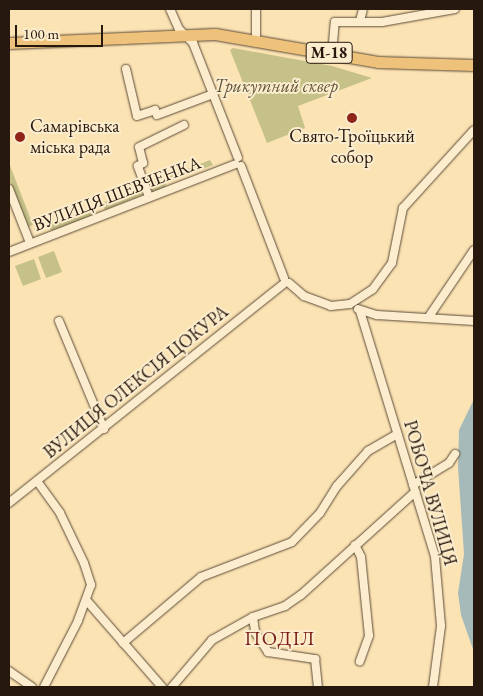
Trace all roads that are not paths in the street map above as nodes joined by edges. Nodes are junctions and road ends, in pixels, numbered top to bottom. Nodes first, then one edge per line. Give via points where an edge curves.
1 (170, 9) edge
2 (256, 9) edge
3 (363, 9) edge
4 (455, 9) edge
5 (429, 11) edge
6 (360, 21) junction
7 (184, 34) junction
8 (256, 40) junction
9 (9, 43) edge
10 (332, 54) junction
11 (474, 66) edge
12 (126, 69) dead end
13 (213, 94) junction
14 (184, 125) dead end
15 (474, 130) edge
16 (239, 163) junction
17 (9, 189) edge
18 (148, 197) junction
19 (30, 244) junction
20 (474, 250) edge
21 (9, 252) edge
22 (285, 282) junction
23 (350, 304) junction
24 (360, 310) junction
25 (428, 318) junction
26 (59, 321) dead end
27 (474, 321) edge
28 (104, 429) junction
29 (397, 434) junction
30 (455, 454) dead end
31 (37, 481) junction
32 (414, 489) junction
33 (9, 504) edge
34 (356, 545) junction
35 (87, 600) junction
36 (254, 617) junction
37 (123, 643) junction
38 (360, 661) dead end
39 (9, 670) edge
40 (32, 687) edge
41 (44, 687) edge
42 (162, 687) edge
43 (172, 687) edge
44 (318, 687) edge
45 (432, 687) edge

1 - 7 street
2 - 8 street
3 - 6 street
4 - 5 street
5 - 6 street via 382,22
6 - 10 street via 335,22
7 - 8 highway, М-18
7 - 9 highway, М-18
7 - 13 street via 193,43
8 - 10 highway, М-18
10 - 11 highway, М-18 via 398,64
12 - 13 street via 137,116 156,110 158,115
13 - 16 street
14 - 18 street via 139,147 144,163 138,166
15 - 23 street via 403,208 392,263 373,289
16 - 18 street, ВУЛИЦЯ ШЕВЧЕНКА
16 - 22 street
17 - 19 street
18 - 19 street, ВУЛИЦЯ ШЕВЧЕНКА
19 - 21 street, ВУЛИЦЯ ШЕВЧЕНКА
20 - 25 street
22 - 23 street via 304,296 331,306
22 - 28 street, ВУЛИЦЯ ОЛЕКСІЯ ЦОКУРА
23 - 24 street
24 - 25 street via 377,315
24 - 29 street, РОБОЧА ВУЛИЦЯ
25 - 27 street
26 - 28 street
28 - 31 street, ВУЛИЦЯ ОЛЕКСІЯ ЦОКУРА
29 - 32 street, РОБОЧА ВУЛИЦЯ
29 - 37 street via 368,450 337,486 320,513 292,542 201,578
30 - 32 street via 449,463
31 - 33 street, ВУЛИЦЯ ОЛЕКСІЯ ЦОКУРА
31 - 35 street via 60,513 84,563 91,585
32 - 34 street
32 - 45 street, РОБОЧА ВУЛИЦЯ via 432,540 439,579 441,626
34 - 36 street via 301,595 285,606
34 - 38 street via 361,557 369,636
35 - 37 street
35 - 41 street
36 - 43 street via 212,640
36 - 44 street via 255,632 268,652 315,659
37 - 42 street
39 - 40 street

